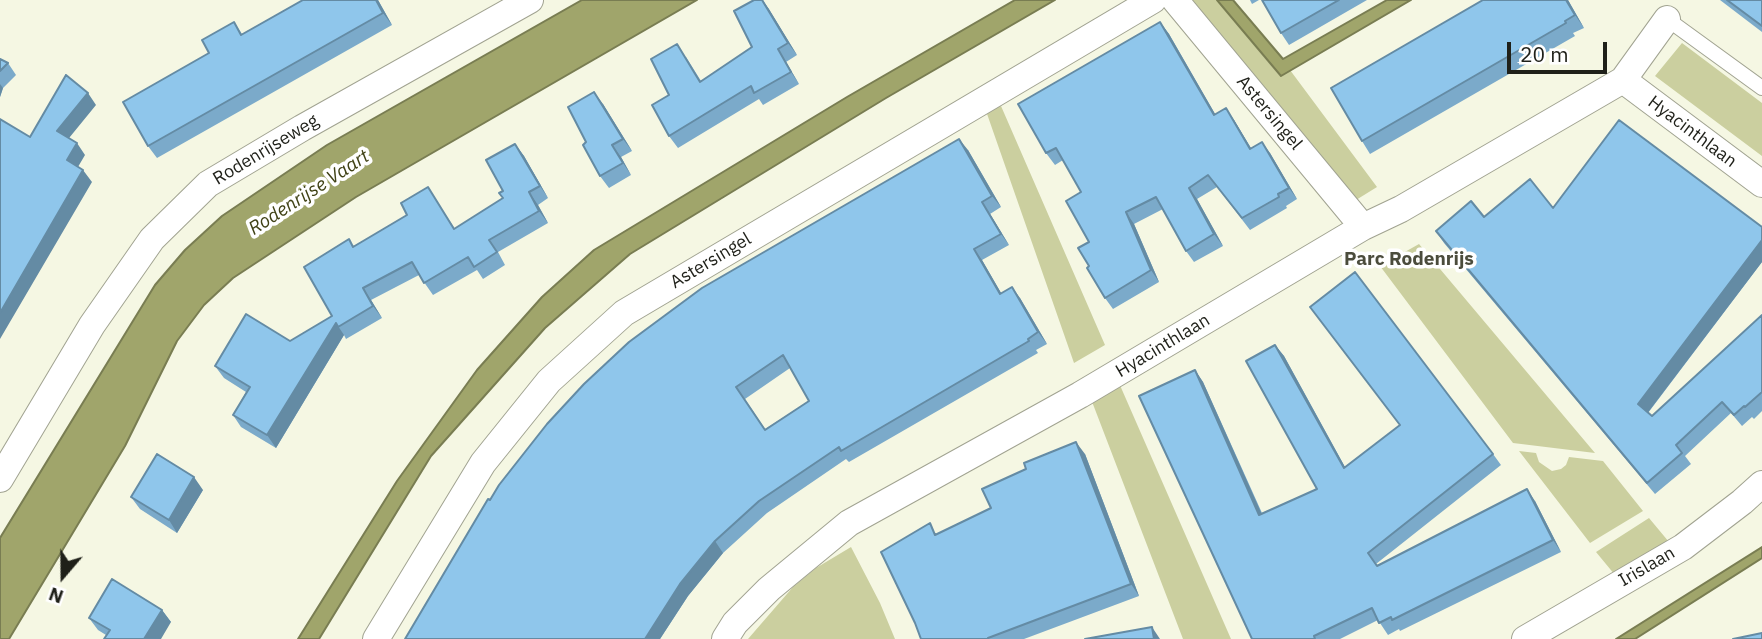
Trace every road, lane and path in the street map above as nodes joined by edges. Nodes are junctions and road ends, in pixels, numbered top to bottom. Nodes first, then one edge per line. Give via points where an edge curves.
1 (530, 0) edge
2 (1153, 0) edge
3 (1175, 0) edge
4 (1667, 19) joint
5 (1623, 80) junction
6 (1762, 88) edge
7 (1762, 184) edge
8 (1363, 227) junction
9 (0, 480) edge
10 (1762, 484) edge
11 (376, 639) edge
12 (725, 639) edge
13 (1525, 639) edge

1 - 9 street, Rodenrijseweg via 208,184 152,239 92,325
2 - 11 street, Astersingel via 624,313 549,381 483,463
3 - 8 street, Astersingel
4 - 5 street, Hyacinthlaan
4 - 6 lane, Hyacinthlaan
5 - 7 street, Hyacinthlaan
5 - 8 street, Hyacinthlaan
8 - 12 street, Hyacinthlaan via 1091,389 849,523 769,589
10 - 13 street, Irislaan via 1683,547

